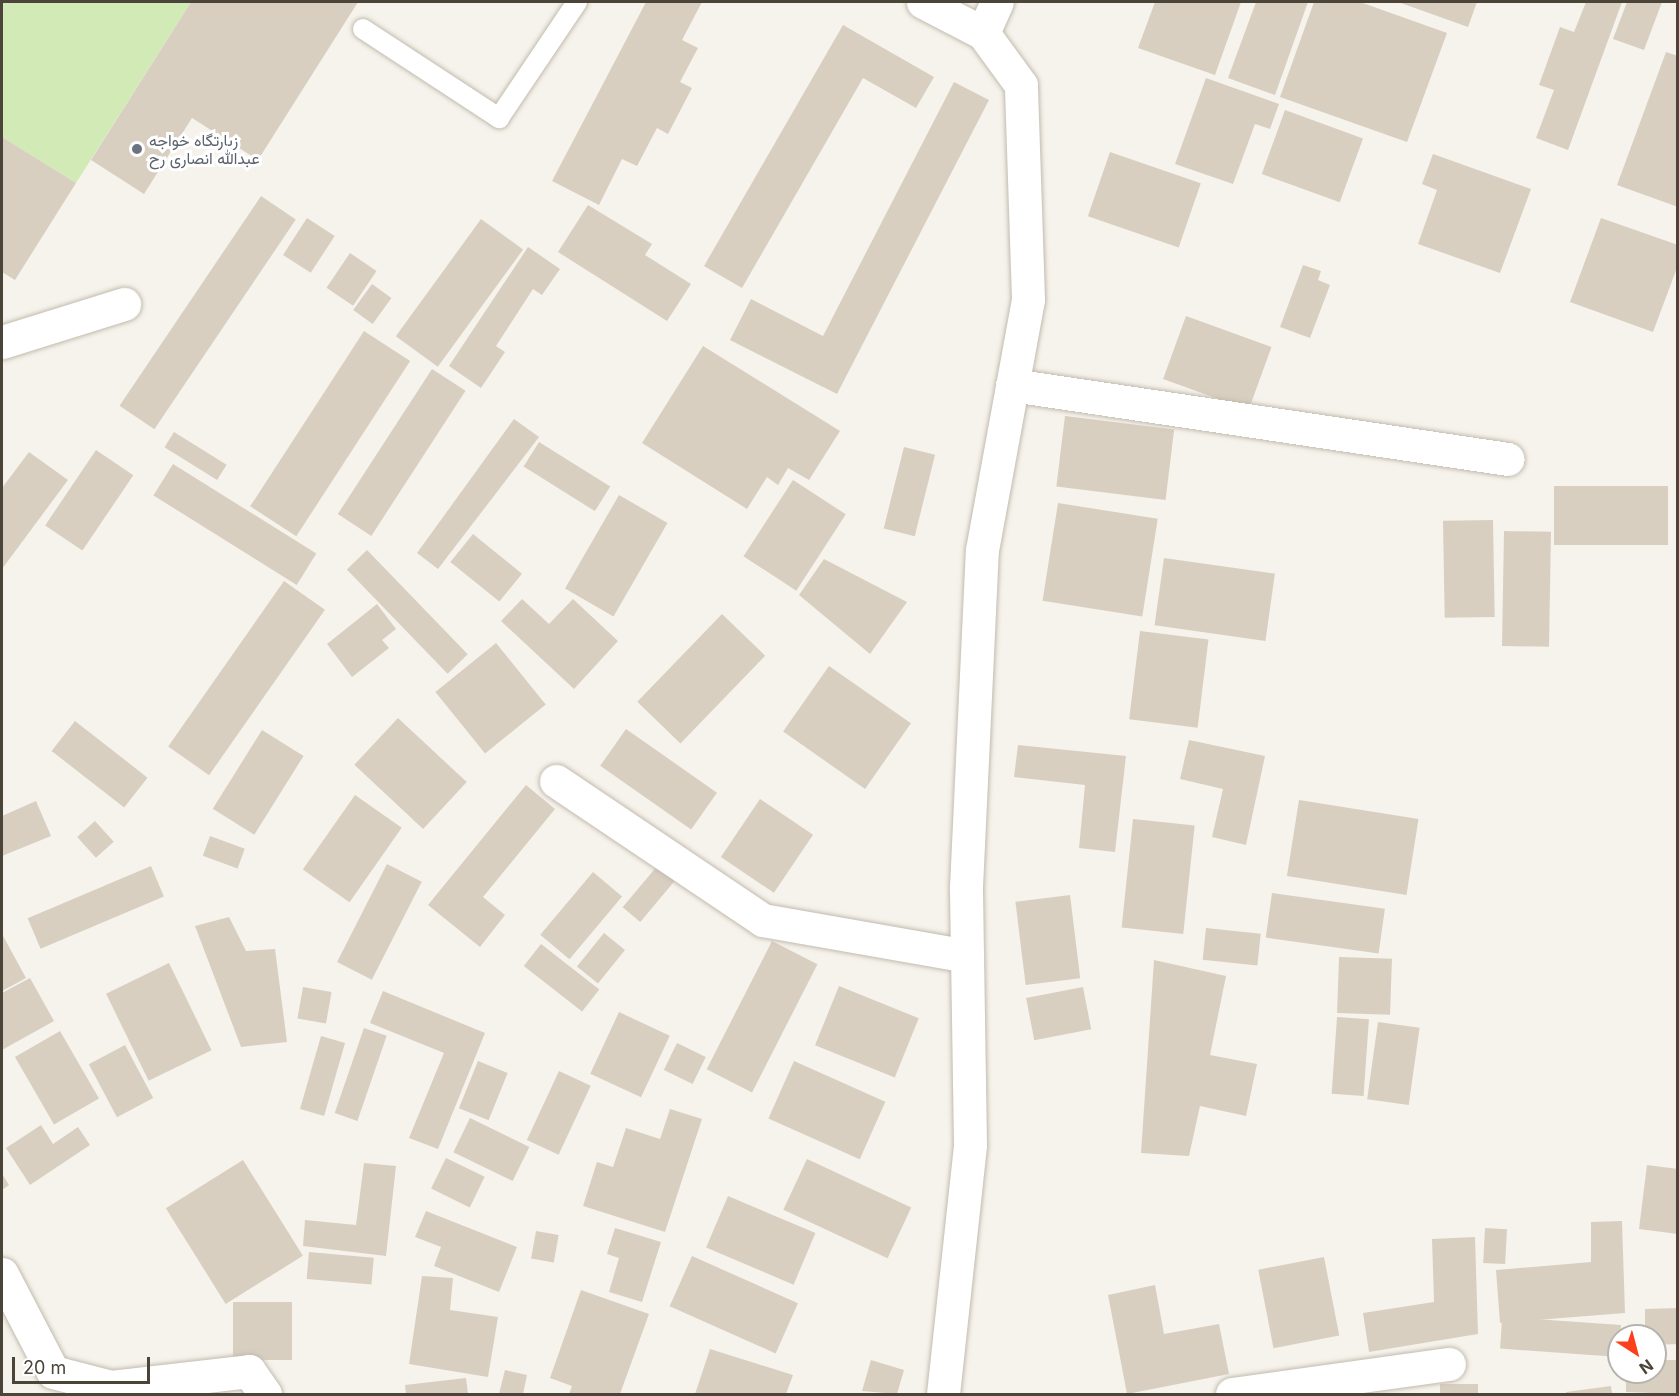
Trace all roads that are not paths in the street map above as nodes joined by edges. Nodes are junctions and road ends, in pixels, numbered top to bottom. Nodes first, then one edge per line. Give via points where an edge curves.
1 (577, 2) edge
2 (923, 2) edge
3 (997, 2) edge
4 (363, 29) dead end
5 (983, 33) junction
6 (124, 304) dead end
7 (2, 342) edge
8 (1012, 385) junction
9 (1508, 459) dead end
10 (556, 781) dead end
11 (967, 956) junction
12 (2, 1274) edge
13 (1449, 1364) dead end
14 (265, 1395) edge
15 (943, 1395) edge
16 (1232, 1395) edge

1 - 4 lane via 499,118
2 - 5 street
3 - 5 street
5 - 8 street via 1021,85 1028,299
6 - 7 street
8 - 9 street
8 - 11 street via 982,550
10 - 11 street via 763,920
11 - 15 street via 970,1145
12 - 14 street via 53,1372 111,1388 249,1371
13 - 16 street

